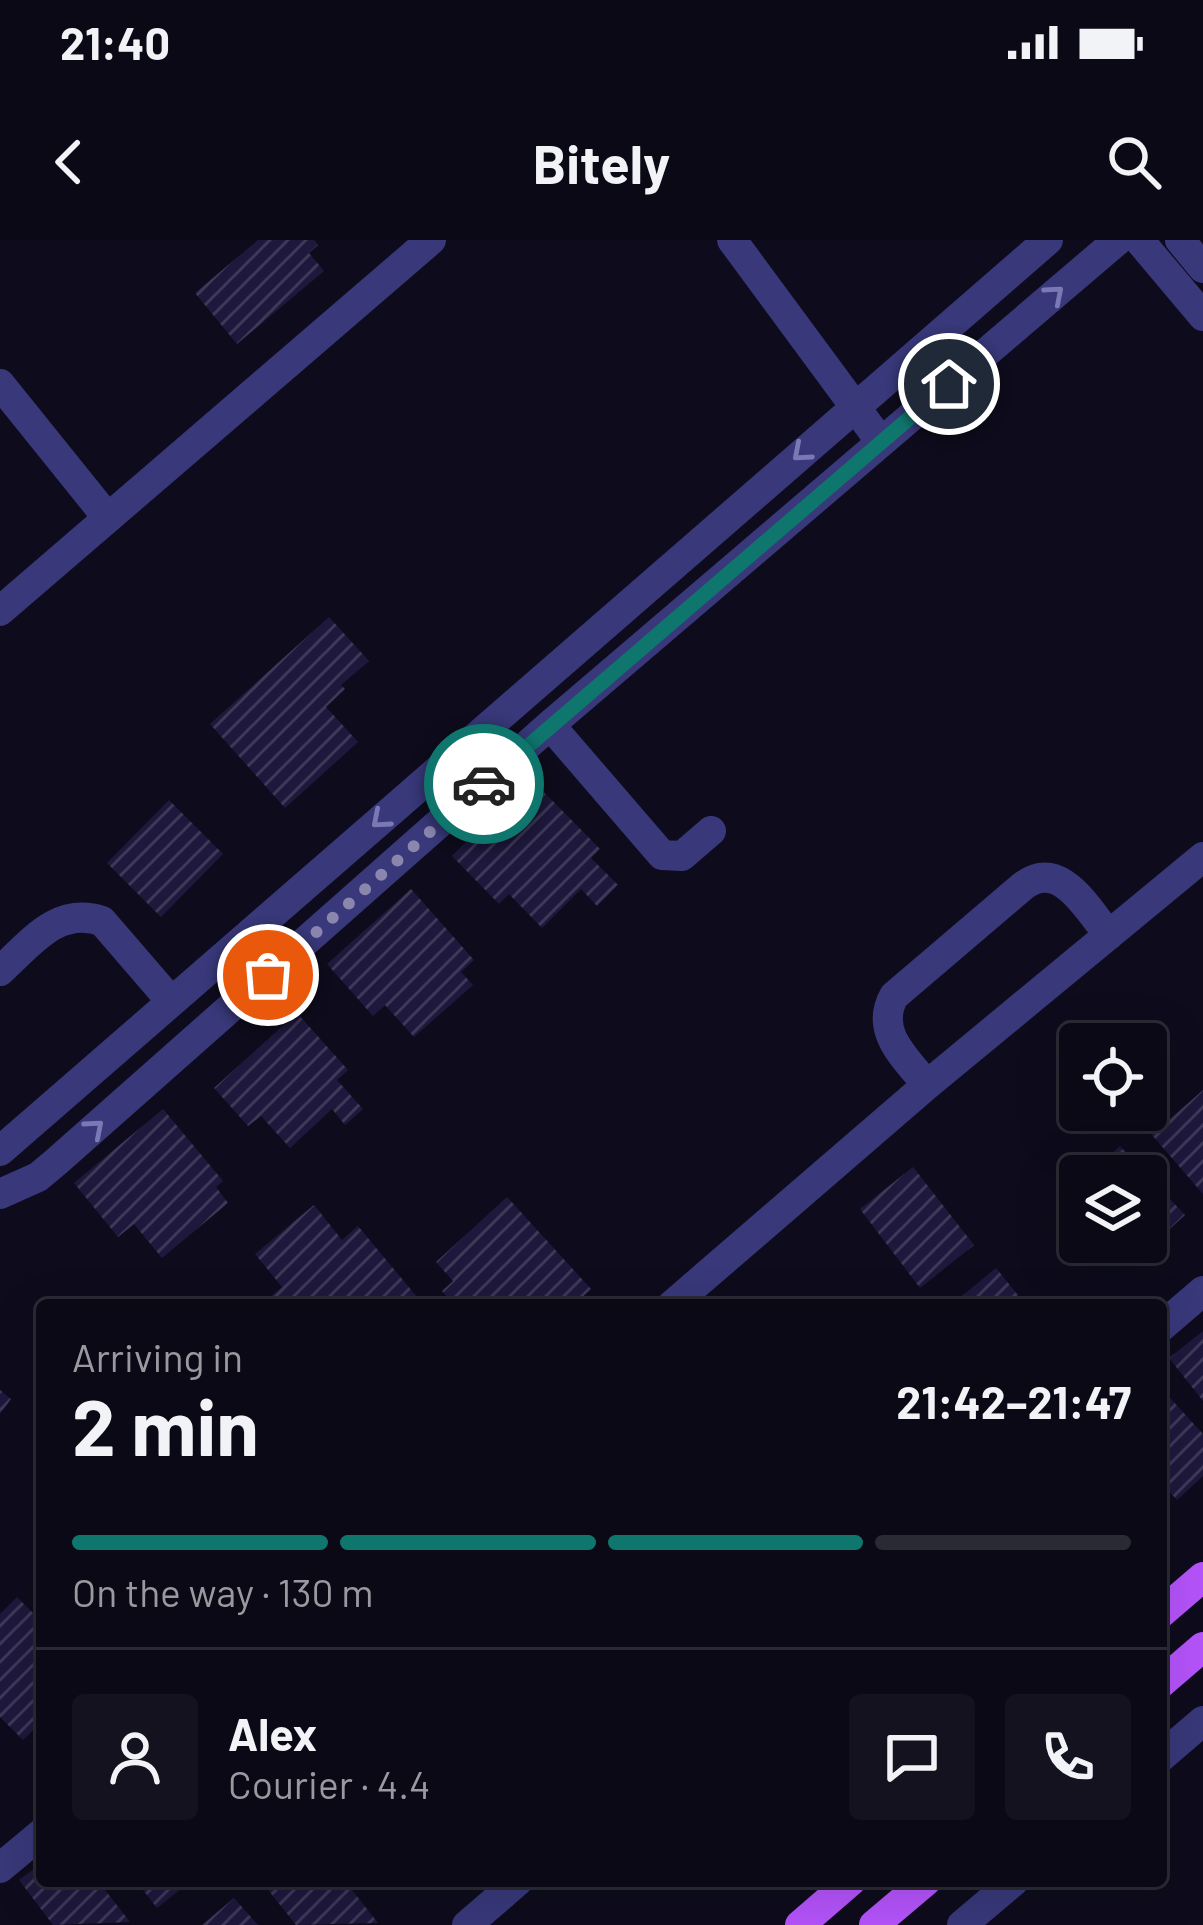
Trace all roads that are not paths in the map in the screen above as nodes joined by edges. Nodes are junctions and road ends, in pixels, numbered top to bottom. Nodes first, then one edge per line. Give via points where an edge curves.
1 (431, 240) edge
2 (732, 240) edge
3 (1048, 240) edge
4 (1118, 240) edge
5 (1139, 240) edge
6 (1180, 240) edge
7 (396, 251) edge
8 (1203, 268) edge
9 (1203, 316) edge
10 (0, 384) edge
11 (855, 406) junction
12 (881, 442) junction
13 (107, 517) junction
14 (0, 611) edge
15 (550, 725) junction
16 (711, 831) dead end
17 (1203, 857) edge
18 (1109, 935) junction
19 (0, 971) edge
20 (171, 1001) junction
21 (927, 1085) junction
22 (0, 1151) edge
23 (0, 1194) edge
24 (1203, 1291) edge
25 (679, 1299) edge
26 (1167, 1322) edge
27 (1203, 1577) edge
28 (1167, 1608) edge
29 (1203, 1648) edge
30 (1167, 1678) edge
31 (1203, 1721) edge
32 (1167, 1751) edge
33 (36, 1838) edge
34 (0, 1868) edge
35 (511, 1887) edge
36 (844, 1887) edge
37 (919, 1887) edge
38 (1007, 1887) edge
39 (467, 1925) edge
40 (800, 1925) edge
41 (874, 1925) edge
42 (962, 1925) edge

1 - 7 street
2 - 11 street
3 - 11 street
12 -> 4 street
5 - 9 street
6 - 8 street
7 - 13 street
10 - 13 street
11 - 12 street
11 -> 20 street
12 - 15 street
13 - 14 street
15 - 16 street via 662,855 682,856
23 -> 15 street via 56,1162
17 - 18 street
18 - 21 street
18 - 21 street via 1063,881 1038,877 1023,886 889,1005 888,1033
19 - 20 street via 57,920 91,917
20 - 22 street
21 - 25 street
24 - 26 street
27 - 28 main road
29 - 30 main road
31 - 32 street
33 - 34 street
35 - 39 street
36 - 40 main road
37 - 41 main road
38 - 42 street

